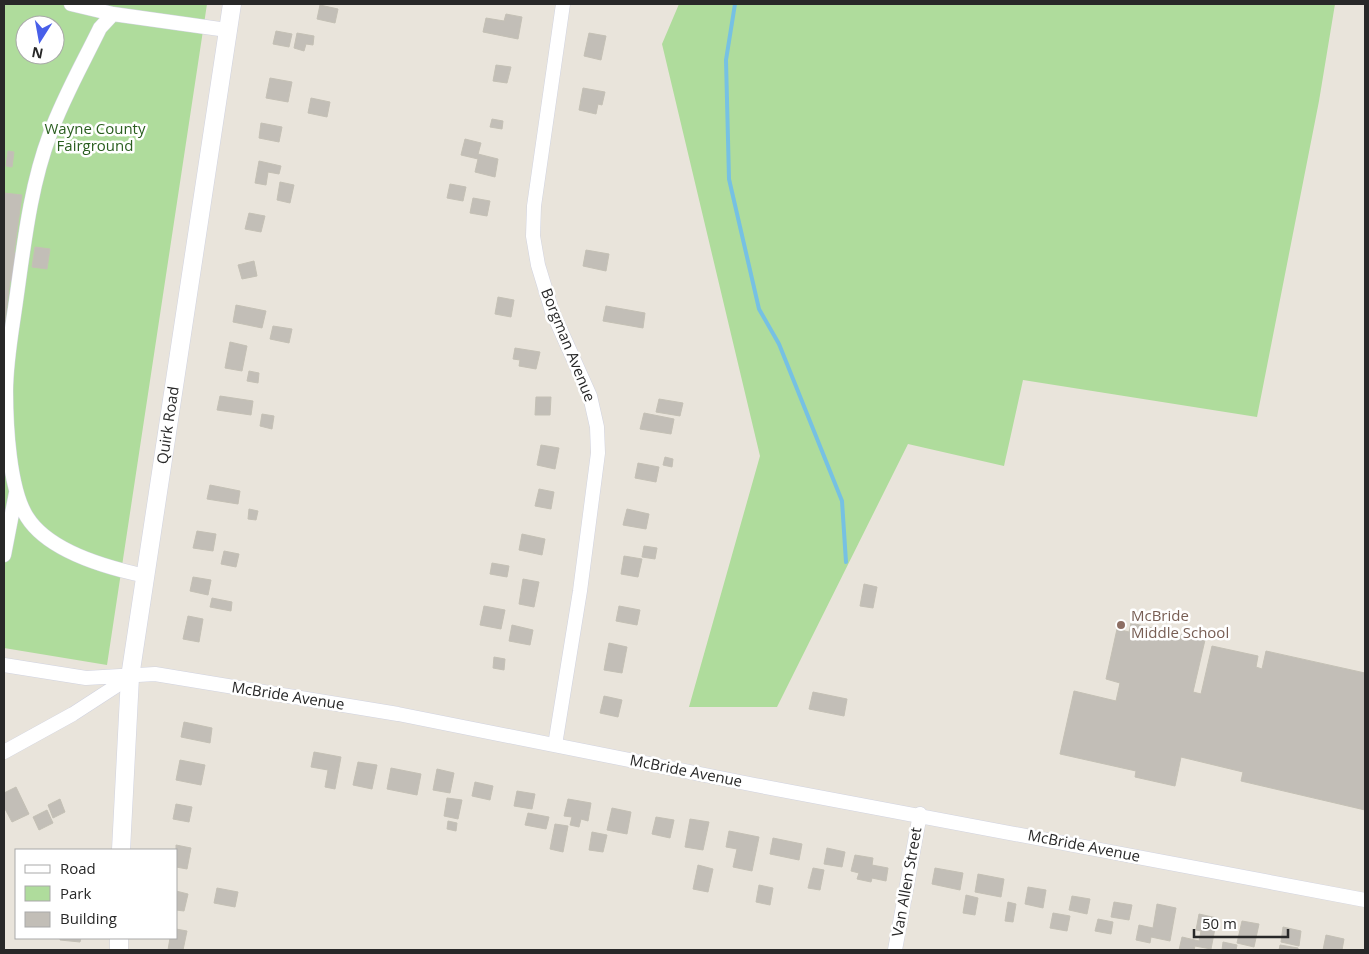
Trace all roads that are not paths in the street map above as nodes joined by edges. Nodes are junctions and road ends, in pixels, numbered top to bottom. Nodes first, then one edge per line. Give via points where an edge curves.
1 (71, 4) edge
2 (232, 4) edge
3 (563, 4) edge
4 (113, 14) junction
5 (227, 30) junction
6 (5, 390) edge
7 (8, 469) edge
8 (16, 492) junction
9 (7, 518) edge
10 (4, 551) edge
11 (146, 576) junction
12 (4, 665) edge
13 (130, 677) junction
14 (555, 745) junction
15 (4, 752) edge
16 (920, 814) junction
17 (121, 849) edge
18 (1365, 900) edge
19 (895, 950) edge

1 - 4 street
2 - 5 street, Quirk Road
3 - 14 street, Borgman Avenue via 534,206 533,236 546,294 590,396 597,427 598,453 582,582
4 - 5 street
4 - 6 street via 100,28 47,142 24,241
5 - 11 street, Quirk Road
6 - 7 street
7 - 8 street
8 - 9 street
8 - 11 street via 34,526 57,545 122,571
9 - 10 street
11 - 13 street, Quirk Road
12 - 13 street, McBride Avenue via 86,678
13 - 14 street, McBride Avenue via 155,674 398,714
13 - 15 street via 73,714
13 - 17 street, Quirk Road
14 - 16 street, McBride Avenue
16 - 18 street, McBride Avenue
16 - 19 street, Van Allen Street

